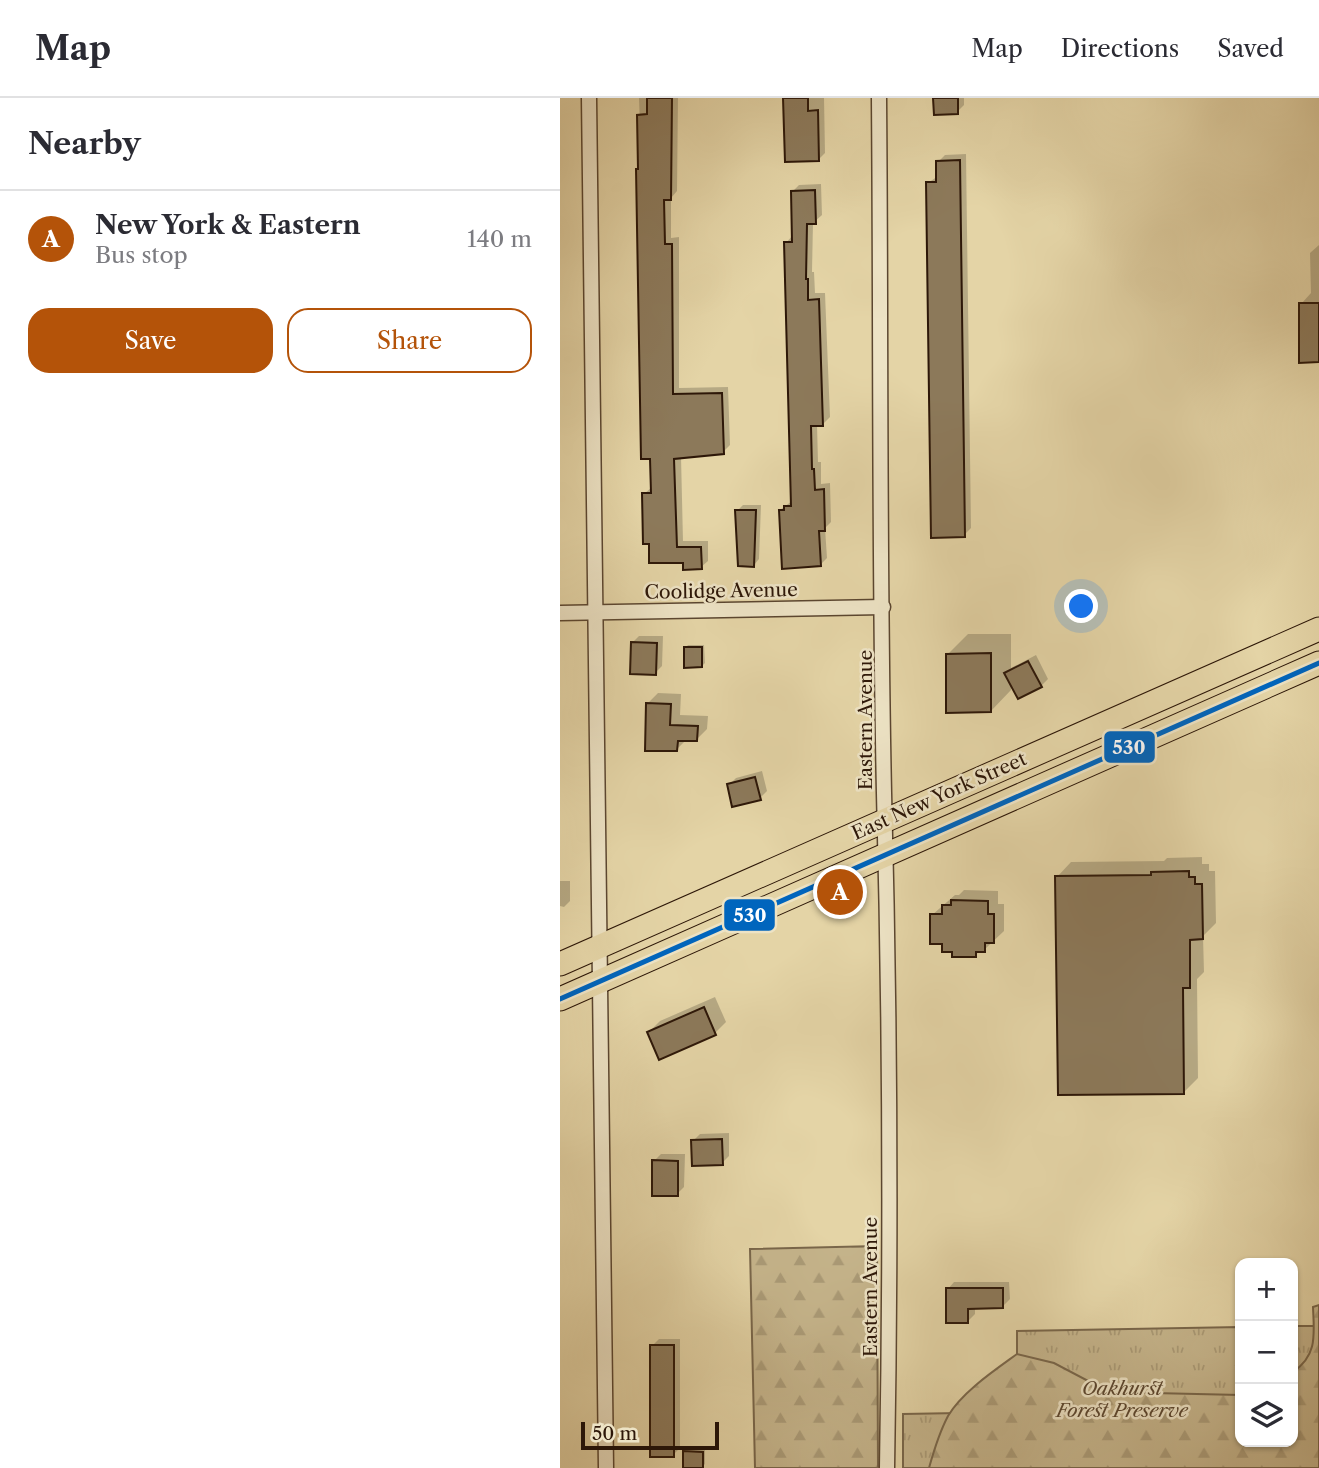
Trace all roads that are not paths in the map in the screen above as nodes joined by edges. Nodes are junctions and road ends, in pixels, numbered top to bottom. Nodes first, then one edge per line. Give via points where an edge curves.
1 (589, 98) edge
2 (879, 98) edge
3 (883, 607) junction
4 (595, 613) junction
5 (560, 614) edge
6 (1319, 629) edge
7 (1319, 663) edge
8 (885, 820) junction
9 (886, 855) junction
10 (598, 946) junction
11 (560, 964) edge
12 (599, 982) junction
13 (560, 999) edge
14 (606, 1468) edge
15 (887, 1468) edge

1 - 4 street
2 - 3 street, Eastern Avenue
3 - 4 street, Coolidge Avenue
3 - 8 street, Eastern Avenue
4 - 5 street, Coolidge Avenue
4 - 10 street
6 - 8 main road, East New York Street
7 - 9 main road, East New York Street
8 - 9 street, Eastern Avenue
8 - 10 main road, East New York Street
9 - 12 main road, East New York Street
9 - 15 street, Eastern Avenue via 890,1006
10 - 11 main road, East New York Street
10 - 12 street
12 - 13 main road, East New York Street
12 - 14 street

